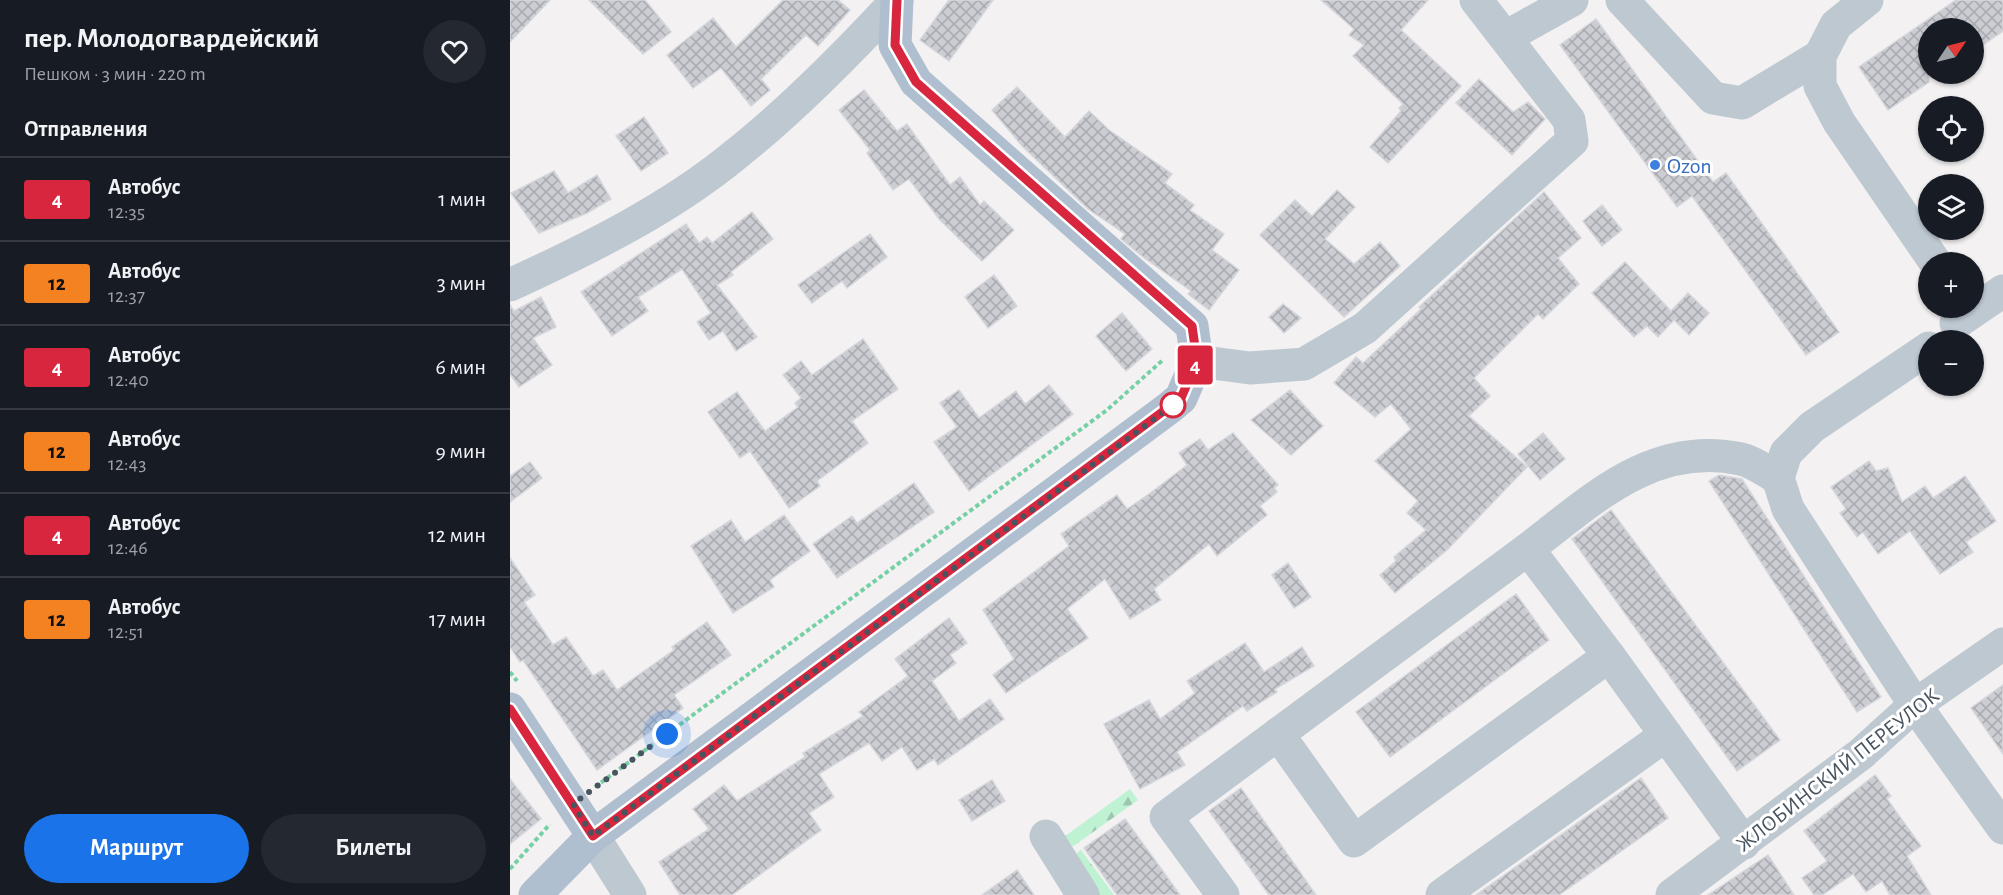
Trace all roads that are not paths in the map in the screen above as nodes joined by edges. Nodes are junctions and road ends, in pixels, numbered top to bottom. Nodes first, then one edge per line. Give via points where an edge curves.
1 (897, 0) edge
2 (1476, 0) edge
3 (1572, 0) edge
4 (1622, 0) edge
5 (1866, 0) edge
6 (1506, 37) junction
7 (1820, 56) junction
8 (1928, 252) edge
9 (510, 285) edge
10 (2003, 291) edge
11 (1950, 324) edge
12 (1918, 355) edge
13 (1182, 358) junction
14 (1778, 478) junction
15 (1528, 549) junction
16 (2003, 644) edge
17 (1609, 656) junction
18 (1915, 705) junction
19 (510, 709) edge
20 (1278, 734) junction
21 (1666, 735) junction
22 (2003, 828) edge
23 (593, 836) junction
24 (1046, 836) dead end
25 (1744, 843) junction
26 (535, 895) edge
27 (630, 895) edge
28 (1083, 895) edge
29 (1223, 895) edge
30 (1442, 895) edge
31 (1672, 895) edge

1 - 9 street via 848,53 735,156 638,222
1 - 13 main road via 895,45 916,82 1192,326
2 - 6 street
3 - 6 street
4 - 7 street via 1713,98 1742,103
5 - 7 street via 1836,26
6 - 13 street via 1569,120 1572,141 1365,328 1304,364 1250,368
7 - 8 street via 1820,86 1839,122
10 - 11 street
12 - 14 street via 1812,427 1786,453
13 - 23 main road via 1181,398 1169,408
14 - 15 street via 1743,459 1697,454 1642,468 1616,482
14 - 18 street via 1788,509
15 - 17 street
15 - 20 street
16 - 18 street, ЖЛОБИНСКИЙ ПЕРЕУЛОК
17 - 20 street via 1354,841
17 - 21 street
18 - 22 street
18 - 25 street, ЖЛОБИНСКИЙ ПЕРЕУЛОК via 1861,754
19 - 23 main road
20 - 29 street via 1166,817
21 - 25 street
21 - 30 street
23 - 26 main road
23 - 27 street
24 - 28 street
25 - 31 street, ЖЛОБИНСКИЙ ПЕРЕУЛОК

